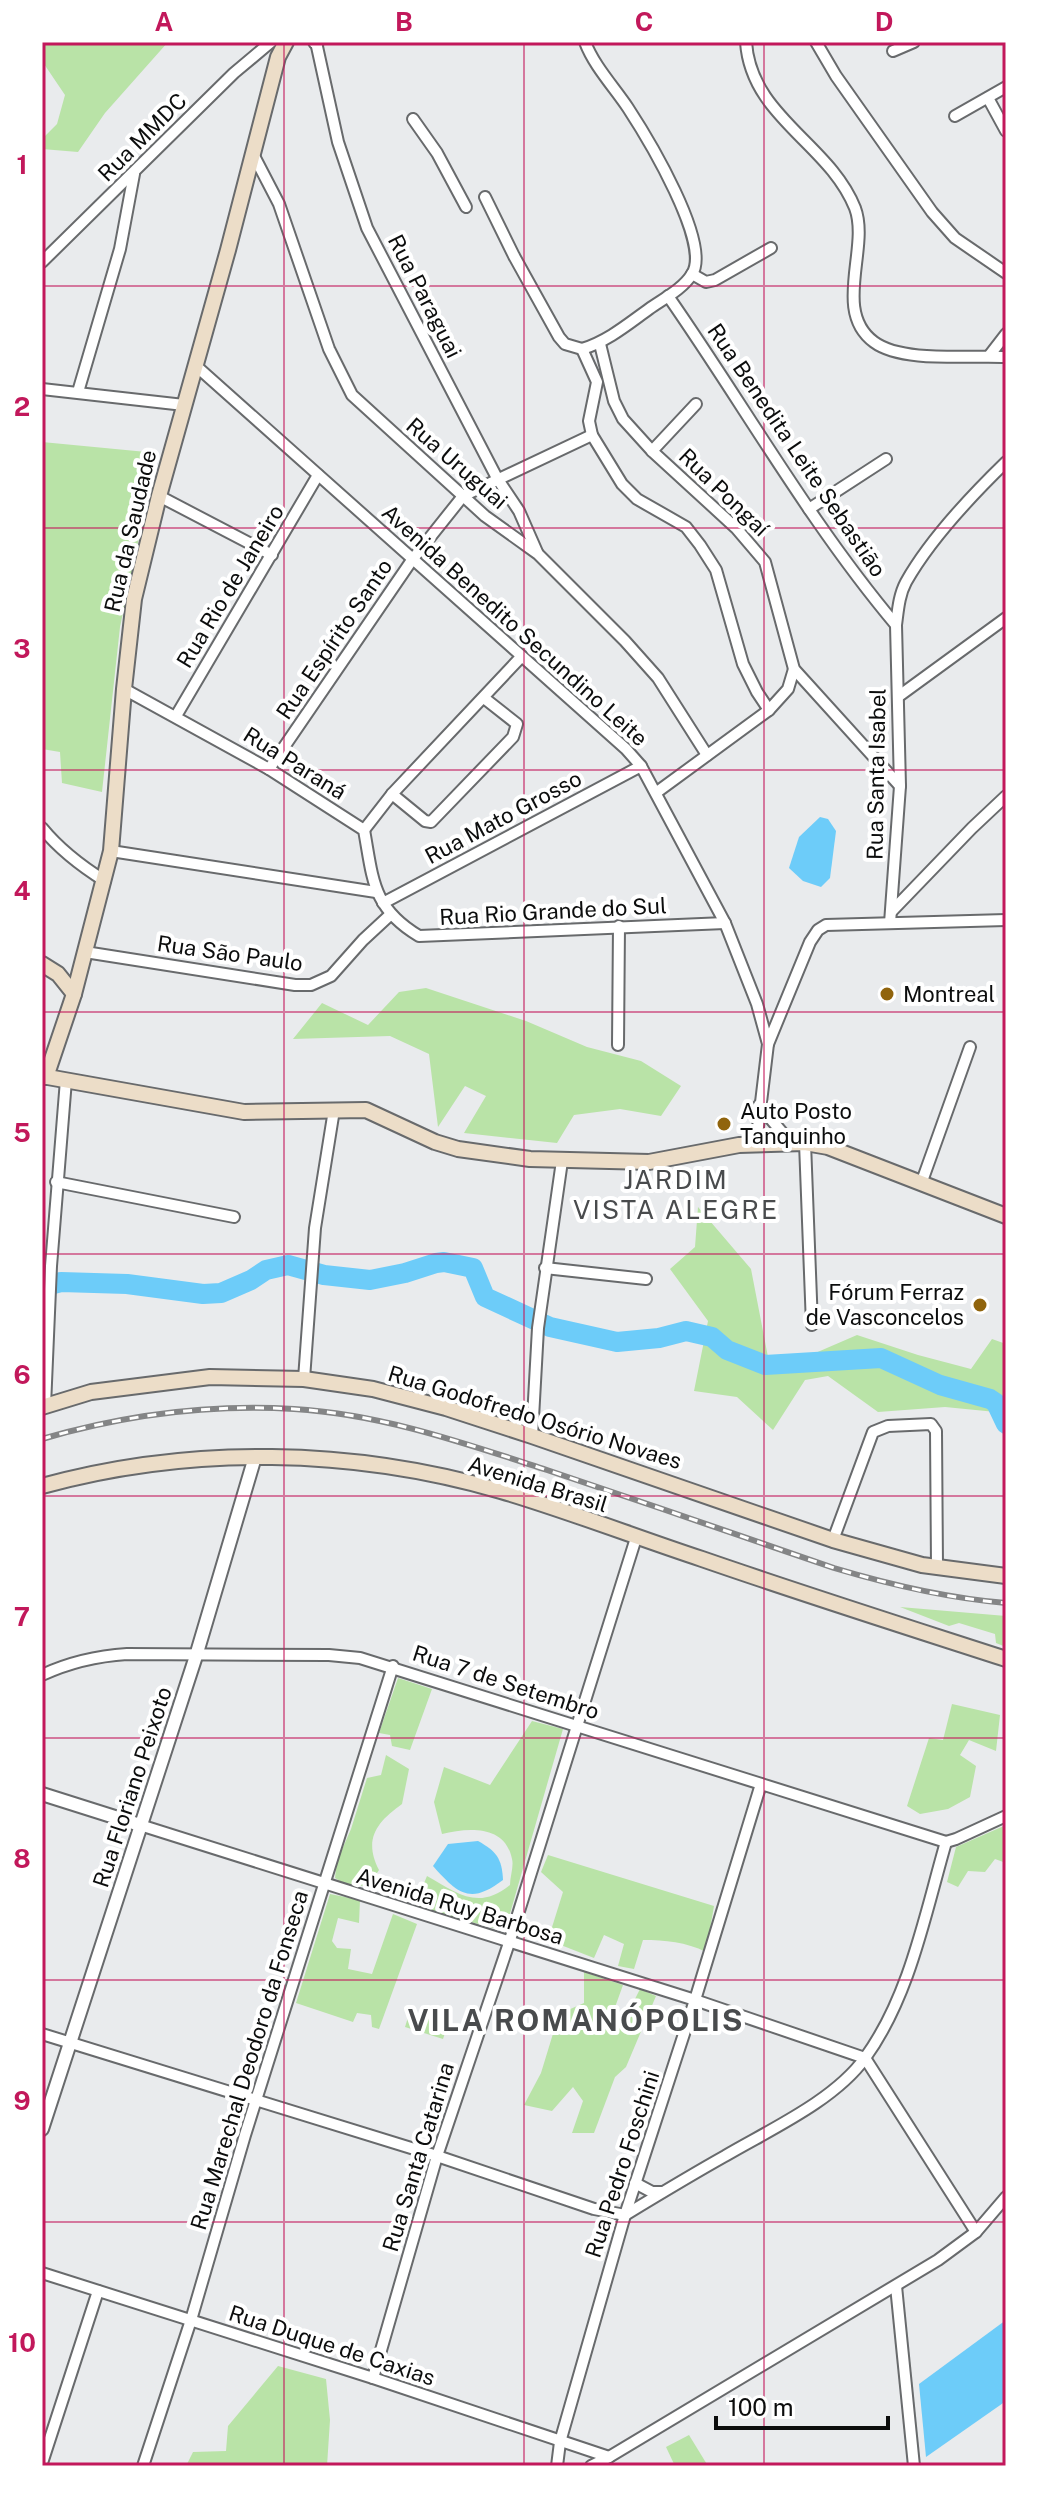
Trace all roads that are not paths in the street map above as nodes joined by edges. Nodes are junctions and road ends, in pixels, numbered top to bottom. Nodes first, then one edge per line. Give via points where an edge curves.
1 (316, 42) edge
2 (585, 42) edge
3 (746, 42) edge
4 (816, 42) edge
5 (914, 42) edge
6 (279, 43) edge
7 (893, 51) dead end
8 (1006, 87) edge
9 (988, 98) junction
10 (955, 116) dead end
11 (413, 119) dead end
12 (1006, 131) edge
13 (253, 154) junction
14 (134, 174) junction
15 (485, 197) dead end
16 (466, 207) dead end
17 (771, 248) dead end
18 (42, 262) edge
19 (1006, 273) edge
20 (692, 274) junction
21 (668, 296) junction
22 (1006, 334) edge
23 (600, 344) junction
24 (582, 349) junction
25 (989, 356) junction
26 (1006, 357) edge
27 (195, 365) junction
28 (42, 389) edge
29 (78, 392) junction
30 (696, 404) dead end
31 (184, 405) junction
32 (592, 435) junction
33 (652, 451) junction
34 (886, 459) dead end
35 (1006, 462) edge
36 (318, 475) junction
37 (497, 478) junction
38 (159, 496) junction
39 (463, 496) junction
40 (809, 509) junction
41 (538, 554) junction
42 (272, 555) junction
43 (412, 560) junction
44 (1006, 618) edge
45 (896, 625) junction
46 (521, 657) junction
47 (794, 669) junction
48 (124, 689) junction
49 (899, 696) junction
50 (484, 698) junction
51 (769, 710) junction
52 (176, 716) junction
53 (707, 755) junction
54 (641, 766) junction
55 (269, 769) junction
56 (900, 786) junction
57 (657, 792) junction
58 (392, 794) junction
59 (1006, 796) edge
60 (42, 828) edge
61 (364, 830) junction
62 (111, 851) junction
63 (105, 881) junction
64 (376, 892) junction
65 (383, 903) junction
66 (390, 915) junction
67 (890, 918) junction
68 (1006, 920) edge
69 (725, 923) junction
70 (619, 926) junction
71 (85, 952) junction
72 (42, 964) edge
73 (80, 970) junction
74 (58, 974) junction
75 (74, 994) junction
76 (768, 1044) junction
77 (618, 1045) dead end
78 (970, 1047) dead end
79 (47, 1057) edge
80 (44, 1076) edge
81 (66, 1080) junction
82 (759, 1105) junction
83 (334, 1110) junction
84 (798, 1143) junction
85 (756, 1144) junction
86 (562, 1161) junction
87 (56, 1182) junction
88 (921, 1184) junction
89 (1006, 1216) edge
90 (234, 1217) dead end
91 (545, 1268) junction
92 (646, 1279) dead end
93 (812, 1325) dead end
94 (304, 1379) junction
95 (43, 1406) edge
96 (532, 1436) junction
97 (255, 1457) junction
98 (42, 1486) edge
99 (636, 1538) junction
100 (833, 1540) junction
101 (937, 1567) junction
102 (1006, 1576) edge
103 (196, 1656) junction
104 (1006, 1659) edge
105 (393, 1666) junction
106 (42, 1675) edge
107 (578, 1726) junction
108 (761, 1784) junction
109 (42, 1794) edge
110 (1006, 1816) edge
111 (140, 1825) junction
112 (946, 1842) junction
113 (325, 1885) junction
114 (509, 1943) junction
115 (695, 2000) junction
116 (42, 2034) edge
117 (69, 2043) junction
118 (865, 2058) junction
119 (257, 2100) junction
120 (42, 2129) edge
121 (437, 2156) junction
122 (635, 2183) junction
123 (663, 2192) junction
124 (1006, 2197) edge
125 (625, 2215) junction
126 (976, 2232) junction
127 (42, 2273) edge
128 (896, 2286) junction
129 (98, 2291) junction
130 (191, 2320) junction
131 (373, 2378) junction
132 (560, 2442) junction
133 (609, 2457) junction
134 (42, 2463) edge
135 (143, 2466) edge
136 (557, 2466) edge
137 (591, 2466) edge
138 (914, 2466) edge

1 - 37 street, Rua Paraguai via 338,142 367,228
2 - 20 street via 646,136 673,189 695,242
3 - 25 street via 747,61 760,92 843,185 856,211 854,309 862,329 871,340 900,354
4 - 19 street via 932,212 955,238
5 - 7 street
6 - 13 main road, Rua da Saudade
6 - 14 street, Rua MMDC via 253,54
8 - 9 street
9 - 10 street
9 - 12 street
11 - 16 street
13 - 27 main road, Rua da Saudade
13 - 39 street, Rua Uruguai via 279,204 329,349 352,395
14 - 18 street, Rua MMDC
14 - 29 street via 120,249
15 - 24 street via 559,337
17 - 20 street via 715,280 706,282
20 - 21 street
21 - 23 street
21 - 40 street, Rua Benedita Leite Sebastião
22 - 25 street
23 - 24 street
23 - 33 street, Rua Pongaí via 614,401
24 - 32 street via 597,382 589,421
25 - 26 street
27 - 31 main road, Rua da Saudade
27 - 36 street, Avenida Benedito Secundino Leite
28 - 29 street
29 - 31 street
30 - 33 street
31 - 38 main road, Rua da Saudade
32 - 37 street
32 - 51 street via 622,484 637,499 686,527 700,545 716,570 743,664
33 - 47 street, Rua Pongaí via 765,562
34 - 40 street
35 - 45 street, Rua Santa Isabel via 920,561 905,584
36 - 42 street, Rua Rio de Janeiro
36 - 43 street, Avenida Benedito Secundino Leite
37 - 39 street
37 - 41 street, Rua Paraguai
38 - 42 street
38 - 48 main road, Rua da Saudade via 134,599
39 - 41 street, Rua Uruguai
39 - 43 street, Rua Espírito Santo
40 - 45 street, Rua Benedita Leite Sebastião
41 - 53 street, Rua Uruguai via 658,678
42 - 52 street, Rua Rio de Janeiro
43 - 46 street, Avenida Benedito Secundino Leite
43 - 55 street, Rua Espírito Santo
44 - 49 street
45 - 49 street, Rua Santa Isabel
46 - 50 street
46 - 54 street, Avenida Benedito Secundino Leite
47 - 51 street via 788,689
47 - 56 street, Rua Pongaí
48 - 52 street, Rua Paraná
48 - 62 main road, Rua da Saudade
49 - 56 street, Rua Santa Isabel
50 - 58 street
50 - 58 street via 517,724 513,737 431,822
51 - 53 street
52 - 55 street, Rua Paraná
53 - 57 street
54 - 57 street, Avenida Benedito Secundino Leite
54 - 65 street, Rua Mato Grosso
55 - 61 street, Rua Paraná
56 - 67 street, Rua Santa Isabel
57 - 69 street, Avenida Benedito Secundino Leite
58 - 61 street
59 - 67 street
60 - 63 street via 78,864
61 - 64 street
62 - 63 main road, Rua da Saudade
62 - 64 street
63 - 71 main road, Rua da Saudade
64 - 65 street
65 - 66 street
66 - 70 street, Rua Rio Grande do Sul via 419,936 436,937
66 - 71 street, Rua São Paulo via 331,976 311,985
67 - 68 street
67 - 76 street via 818,930
69 - 70 street, Rua Rio Grande do Sul
69 - 76 street, Avenida Benedito Secundino Leite
70 - 77 street
71 - 73 main road, Rua da Saudade
72 - 74 main road
73 - 74 main road
73 - 75 main road, Rua da Saudade
74 - 75 main road
75 - 79 main road, Rua da Saudade
76 - 82 street, Avenida Benedito Secundino Leite
78 - 88 street
79 - 80 main road, Rua da Saudade
80 - 81 main road
81 - 83 main road via 244,1112
81 - 87 street
82 - 84 street
82 - 85 street, Avenida Benedito Secundino Leite
83 - 86 main road via 373,1111 458,1149
83 - 94 street via 312,1264
84 - 85 main road
84 - 88 main road via 828,1147
84 - 93 street
85 - 86 main road via 649,1162
86 - 91 street
87 - 90 street
87 - 95 street
88 - 89 main road
91 - 92 street
91 - 96 street
94 - 95 main road, Rua Godofredo Osório Novaes via 166,1381 91,1392
94 - 96 main road, Rua Godofredo Osório Novaes via 373,1389
96 - 100 main road, Rua Godofredo Osório Novaes
97 - 98 main road, Avenida Brasil via 149,1463
97 - 99 main road, Avenida Brasil via 400,1469 501,1491
97 - 103 street, Rua Floriano Peixoto
99 - 104 main road, Avenida Brasil
99 - 107 street, Rua Santa Catarina
100 - 101 main road, Rua Godofredo Osório Novaes
100 - 101 street via 873,1432 926,1423 936,1428
101 - 102 main road, Rua Godofredo Osório Novaes
103 - 105 street, Rua 7 de Setembro via 329,1655
103 - 106 street, Rua 7 de Setembro via 94,1656
103 - 111 street, Rua Floriano Peixoto
105 - 107 street, Rua 7 de Setembro
105 - 113 street, Rua Marechal Deodoro da Fonseca
107 - 108 street, Rua 7 de Setembro
107 - 114 street, Rua Santa Catarina
108 - 112 street, Rua 7 de Setembro
108 - 115 street, Rua Pedro Foschini
109 - 111 street, Avenida Ruy Barbosa
110 - 112 street
111 - 113 street, Avenida Ruy Barbosa
111 - 117 street, Rua Floriano Peixoto
112 - 118 street via 906,1976
113 - 114 street, Avenida Ruy Barbosa
113 - 119 street, Rua Marechal Deodoro da Fonseca
114 - 115 street, Avenida Ruy Barbosa
114 - 121 street, Rua Santa Catarina
115 - 118 street, Avenida Ruy Barbosa
115 - 122 street, Rua Pedro Foschini
116 - 117 street
117 - 119 street
117 - 120 street, Rua Floriano Peixoto
118 - 123 street via 843,2082 802,2110
118 - 126 street
119 - 121 street
119 - 130 street, Rua Marechal Deodoro da Fonseca
121 - 125 street
121 - 131 street, Rua Santa Catarina
122 - 123 street
122 - 125 street, Rua Pedro Foschini
123 - 125 street
124 - 126 street
125 - 132 street, Rua Pedro Foschini
126 - 128 street
127 - 129 street, Rua Duque de Caxias
128 - 133 street
128 - 138 street
129 - 130 street, Rua Duque de Caxias
129 - 134 street
130 - 131 street, Rua Duque de Caxias
130 - 135 street, Rua Marechal Deodoro da Fonseca
131 - 132 street, Rua Duque de Caxias
132 - 133 street, Rua Duque de Caxias
132 - 136 street, Rua Pedro Foschini
133 - 137 street

